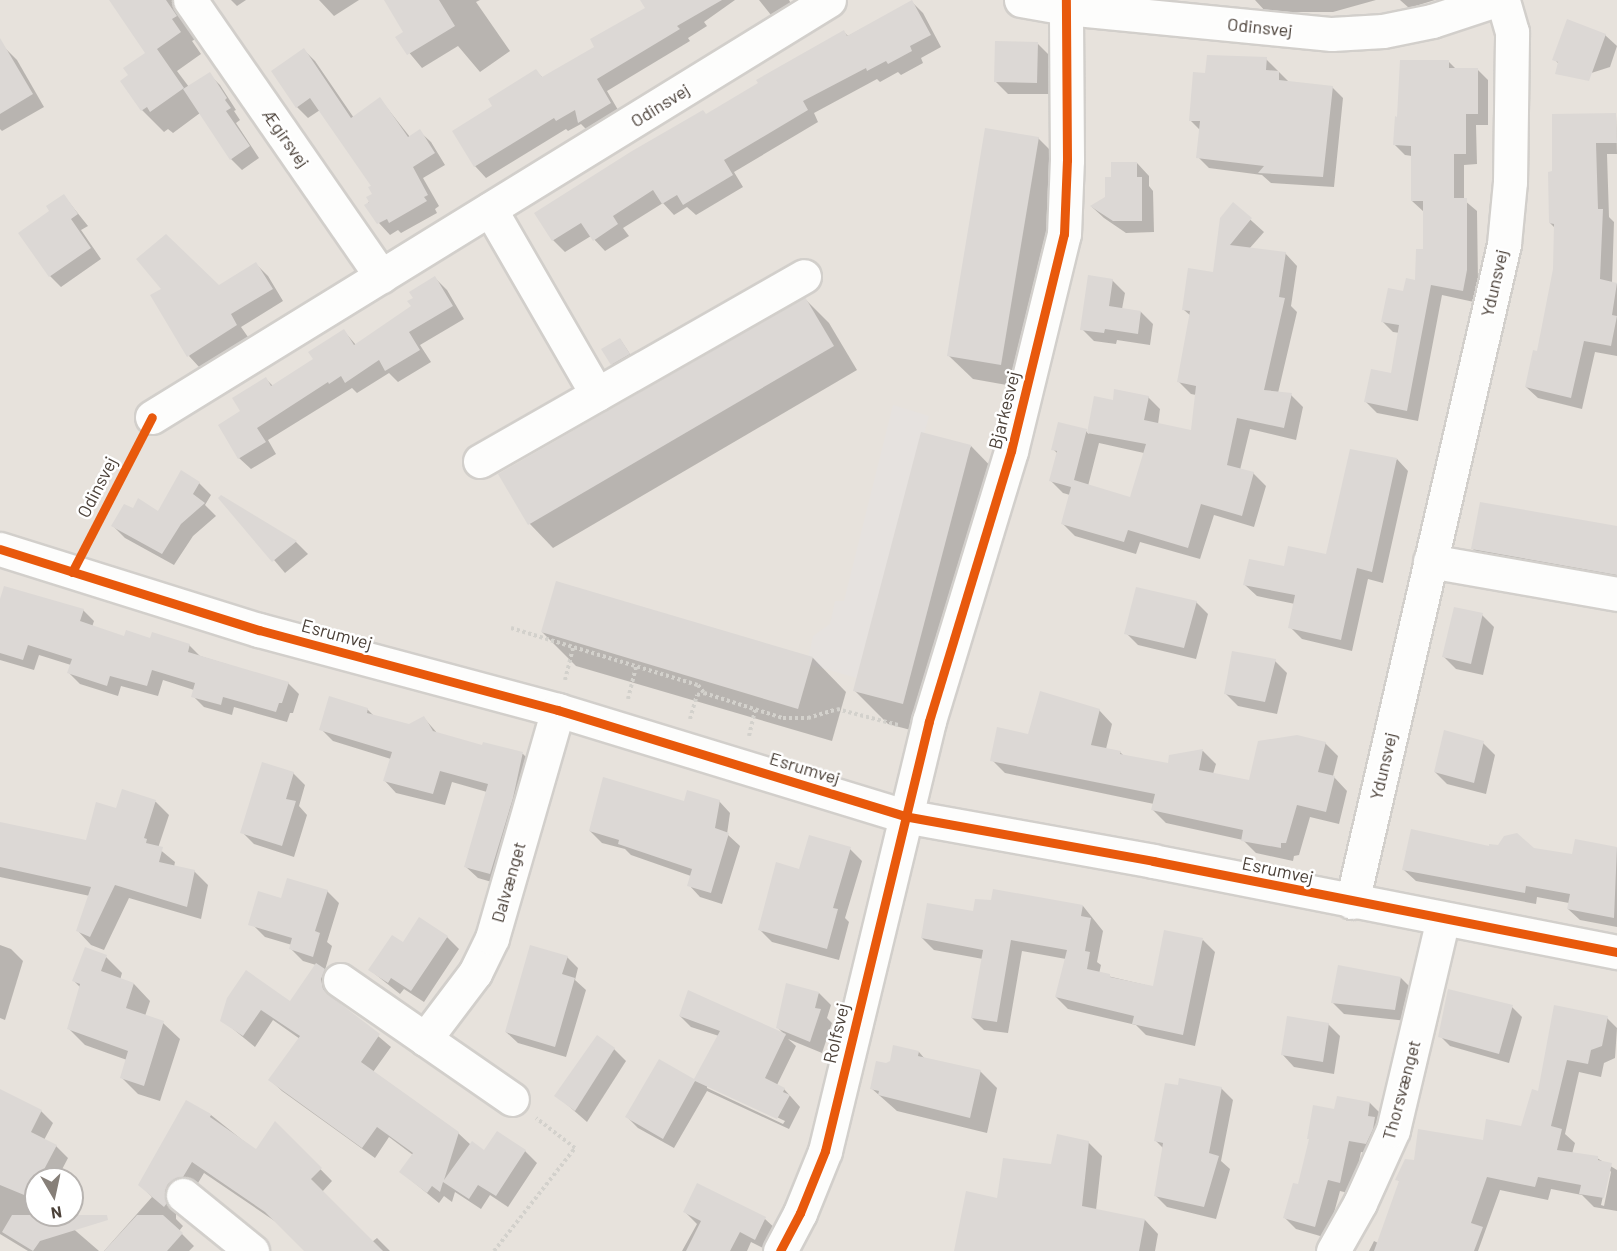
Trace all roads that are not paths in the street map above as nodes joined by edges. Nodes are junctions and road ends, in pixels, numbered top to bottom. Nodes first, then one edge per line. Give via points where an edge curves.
1 (190, 0) edge
2 (829, 0) edge
3 (1021, 0) edge
4 (1496, 0) edge
5 (1503, 0) edge
6 (1066, 4) edge
7 (490, 209) junction
8 (381, 276) junction
9 (804, 276) dead end
10 (597, 394) junction
11 (152, 417) dead end
12 (480, 461) dead end
13 (0, 549) edge
14 (1430, 561) junction
15 (1617, 594) edge
16 (558, 710) junction
17 (904, 816) junction
18 (1352, 902) junction
19 (1443, 919) junction
20 (1617, 952) edge
21 (340, 980) dead end
22 (425, 1039) junction
23 (512, 1099) road end
24 (183, 1195) dead end
25 (234, 1245) edge
26 (780, 1251) edge
27 (1333, 1251) edge

1 - 8 street, Ægirsvej
2 - 7 street, Odinsvej
3 - 6 street, Odinsvej
4 - 6 street, Odinsvej via 1432,21 1383,31 1332,34
5 - 14 street, Ydunsvej via 1512,32 1510,182 1504,244
6 - 17 street, Bjarkesvej via 1064,234 1011,451
7 - 8 street, Odinsvej
7 - 10 street
8 - 11 street, Odinsvej
9 - 10 street
10 - 12 street
13 - 16 street, Esrumvej via 259,630
14 - 15 street
14 - 18 street, Ydunsvej
16 - 17 street, Esrumvej
16 - 22 street, Dalvænget via 492,938 475,973
17 - 18 street, Esrumvej
17 - 26 street, Rolfsvej via 825,1151
18 - 19 street, Esrumvej
19 - 20 street, Esrumvej
19 - 27 street, Thorsvænget via 1393,1130
21 - 22 street
22 - 23 street
24 - 25 street

